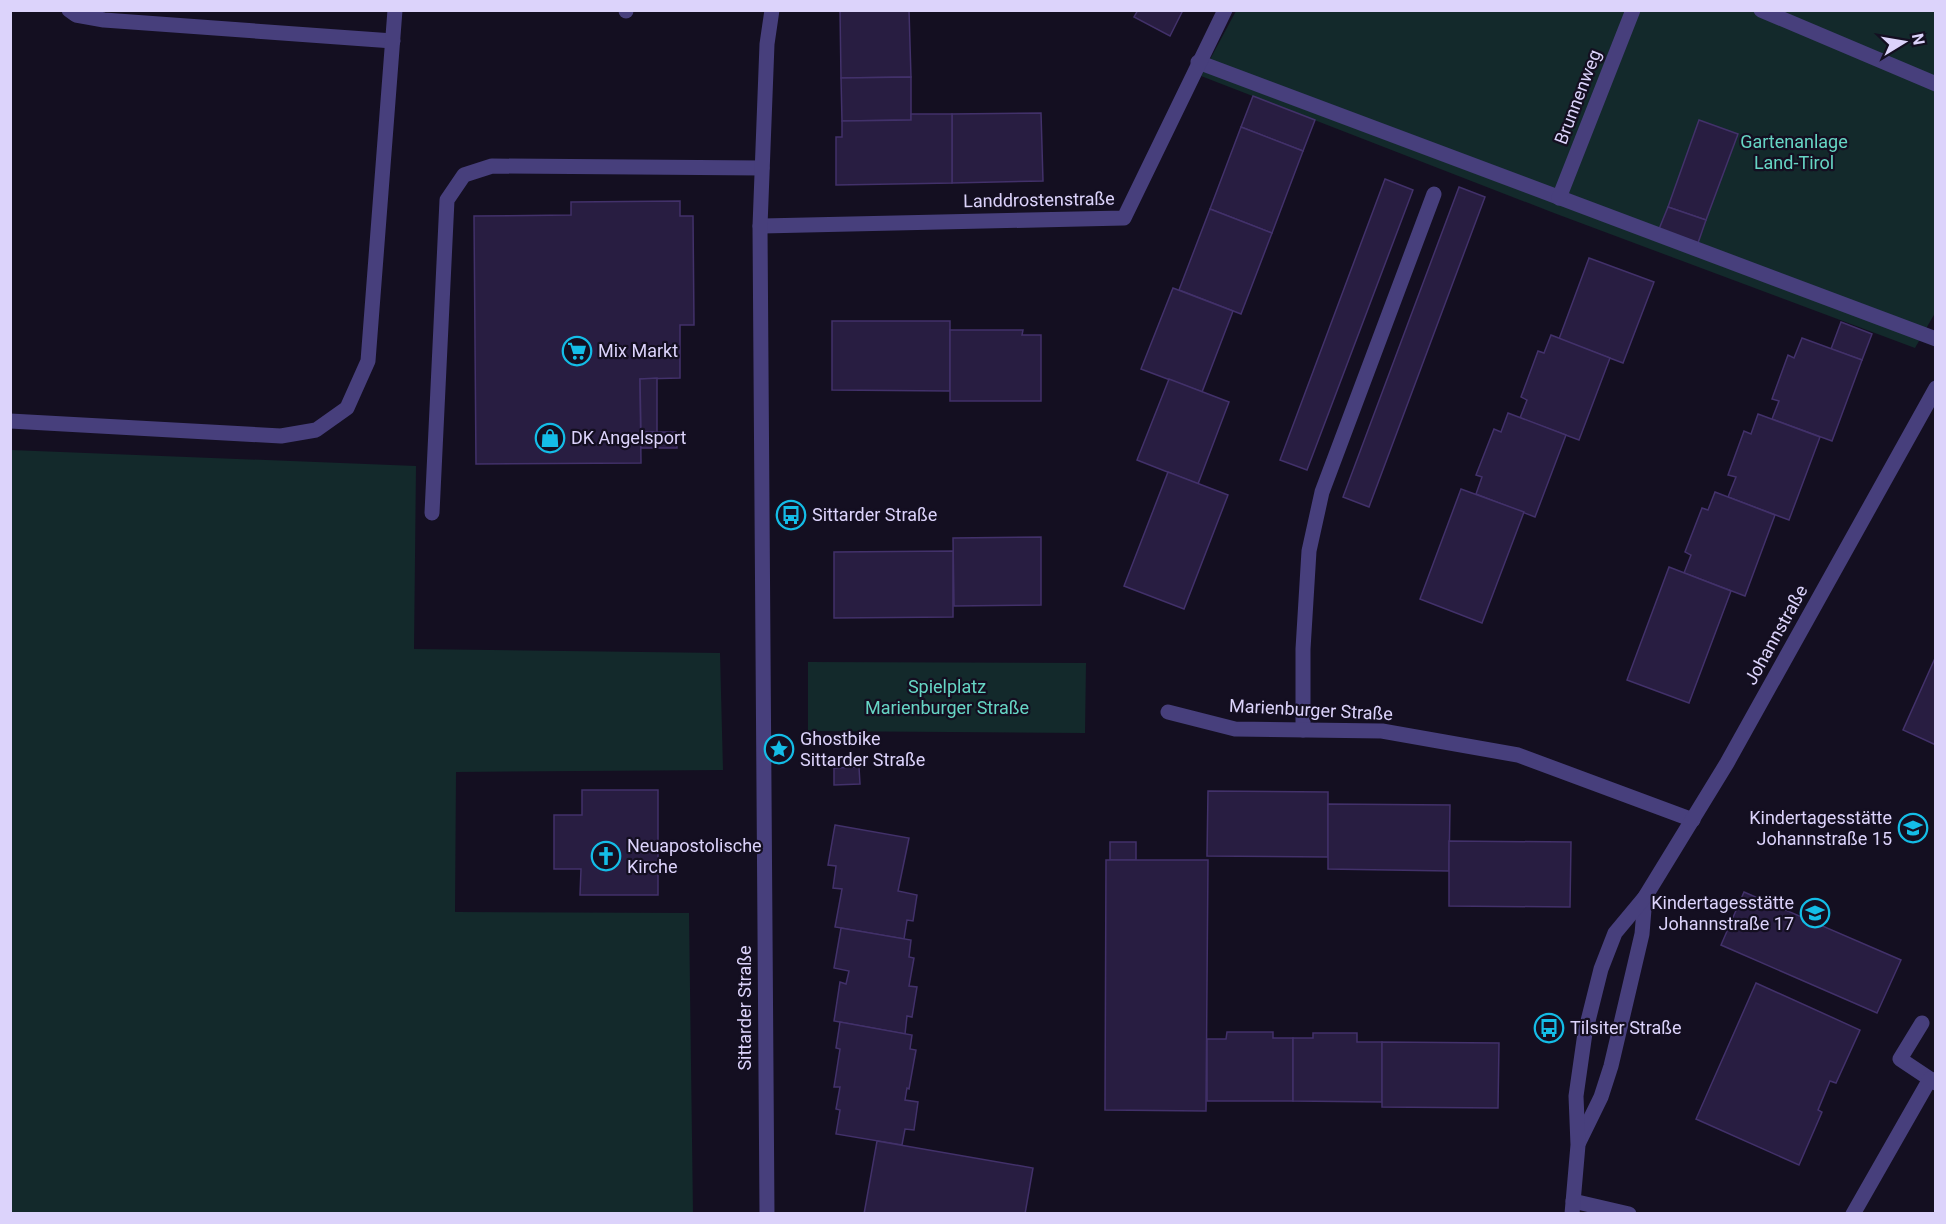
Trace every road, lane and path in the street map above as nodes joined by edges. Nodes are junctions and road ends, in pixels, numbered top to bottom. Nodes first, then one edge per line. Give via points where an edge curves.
1 (69, 10) edge
2 (395, 10) edge
3 (772, 10) edge
4 (1225, 10) edge
5 (1633, 10) edge
6 (1761, 10) edge
7 (393, 41) junction
8 (1198, 62) junction
9 (1935, 84) edge
10 (762, 168) junction
11 (1434, 194) dead end
12 (1559, 198) junction
13 (760, 226) junction
14 (1935, 339) edge
15 (1935, 388) edge
16 (10, 421) edge
17 (432, 513) dead end
18 (1168, 712) dead end
19 (1303, 730) junction
20 (1693, 820) junction
21 (1645, 897) junction
22 (1922, 1023) dead end
23 (1933, 1081) edge
24 (1578, 1145) junction
25 (1573, 1207) edge
26 (767, 1214) edge
27 (1629, 1214) edge
28 (1853, 1214) edge

1 - 7 street via 104,20
2 - 7 street
3 - 10 street, Sittarder Straße
4 - 8 street, Landdrostenstraße
5 - 12 street, Brunnenweg
6 - 9 street
7 - 16 street via 368,361 347,408 316,430 281,436
8 - 12 street
8 - 13 street, Landdrostenstraße via 1124,218
10 - 13 street, Sittarder Straße
10 - 17 street via 492,166 464,175 447,200
11 - 19 street via 1322,492 1309,551
12 - 14 street
13 - 26 street, Sittarder Straße
15 - 20 street, Johannstraße
18 - 19 street, Marienburger Straße via 1235,729
19 - 20 street, Marienburger Straße via 1382,731 1518,755
20 - 21 street, Johannstraße
21 - 24 street, Johannstraße via 1642,934 1611,1066
21 - 24 street, Johannstraße via 1616,933 1601,969 1585,1033 1576,1096
22 - 23 street via 1900,1059
23 - 28 street
24 - 25 street, Johannstraße
25 - 27 street

